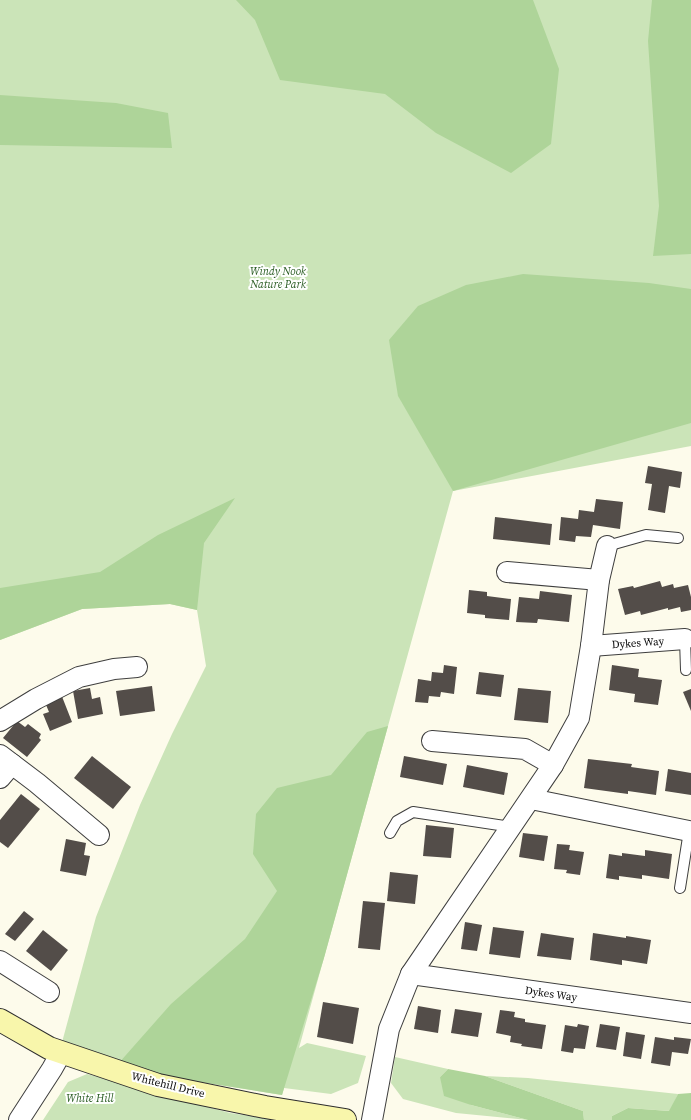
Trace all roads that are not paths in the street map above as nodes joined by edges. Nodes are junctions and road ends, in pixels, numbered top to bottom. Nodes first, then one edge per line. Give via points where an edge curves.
1 (678, 538) dead end
2 (607, 546) joint
3 (507, 572) dead end
4 (599, 580) junction
5 (688, 637) edge
6 (591, 646) junction
7 (137, 667) dead end
8 (686, 670) dead end
9 (0, 721) edge
10 (432, 741) dead end
11 (4, 766) edge
12 (553, 766) junction
13 (531, 800) junction
14 (512, 827) junction
15 (690, 830) edge
16 (390, 832) dead end
17 (99, 836) dead end
18 (680, 888) dead end
19 (0, 960) edge
20 (411, 974) junction
21 (49, 992) dead end
22 (691, 1014) edge
23 (0, 1020) edge
24 (61, 1053) junction
25 (19, 1120) edge
26 (345, 1120) edge
27 (372, 1120) edge

1 - 2 lane via 646,535
2 - 4 street
3 - 4 street
4 - 6 street
5 - 6 street, Dykes Way
5 - 8 lane
6 - 12 street via 579,718
7 - 9 street via 79,677
10 - 12 street via 525,749
11 - 17 street
12 - 13 street
13 - 14 street
13 - 15 street
14 - 16 lane via 413,812 397,821
14 - 20 street
15 - 18 lane
19 - 21 street
20 - 22 street, Dykes Way
20 - 27 street via 390,1030
23 - 24 street, Whitehill Drive
24 - 25 street
24 - 26 street, Whitehill Drive via 158,1085

